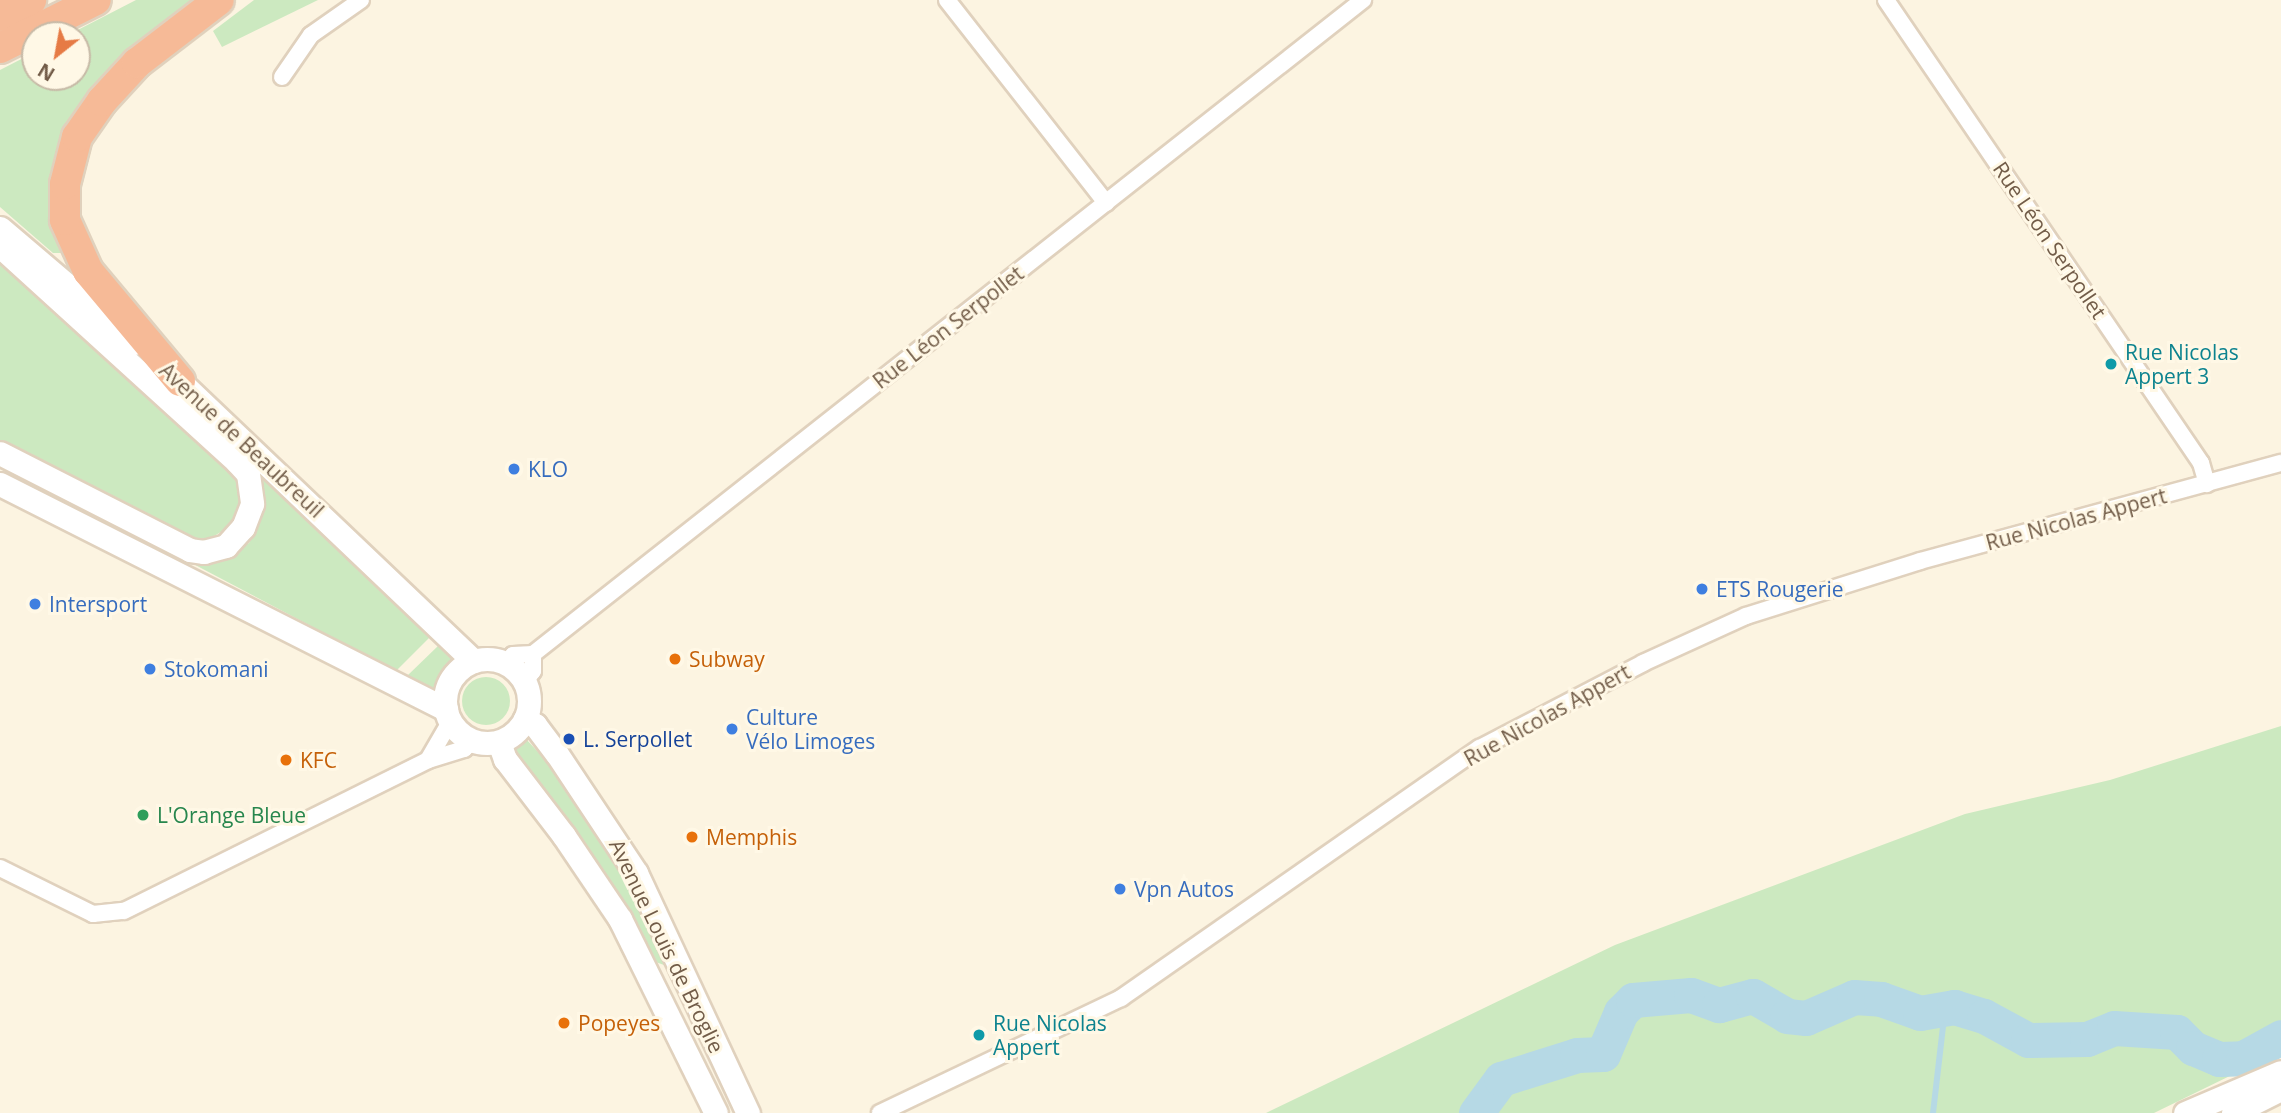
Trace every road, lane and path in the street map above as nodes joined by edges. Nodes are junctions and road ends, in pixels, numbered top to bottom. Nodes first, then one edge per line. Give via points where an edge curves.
1 (31, 0) edge
2 (96, 0) edge
3 (219, 0) edge
4 (361, 0) edge
5 (947, 0) edge
6 (1363, 0) edge
7 (1886, 0) edge
8 (0, 16) edge
9 (0, 48) edge
10 (282, 77) dead end
11 (1106, 203) junction
12 (0, 228) edge
13 (0, 246) edge
14 (180, 381) junction
15 (0, 453) edge
16 (0, 461) edge
17 (2281, 463) edge
18 (2207, 484) junction
19 (2, 487) edge
20 (245, 608) junction
21 (533, 654) junction
22 (474, 661) junction
23 (506, 665) junction
24 (524, 682) junction
25 (448, 716) junction
26 (525, 719) junction
27 (472, 741) junction
28 (499, 742) junction
29 (428, 760) junction
30 (0, 868) edge
31 (2281, 1072) edge
32 (2281, 1089) edge
33 (716, 1113) edge
34 (748, 1113) edge
35 (880, 1113) edge
36 (2185, 1113) edge
37 (2233, 1113) edge

1 - 8 highway
2 - 9 highway
3 - 14 highway via 137,63 102,101 78,137 65,184 65,220 84,264
4 - 10 street via 311,34
5 - 11 street
6 - 11 street, Rue Léon Serpollet
7 - 18 street, Rue Léon Serpollet via 2201,463
11 - 21 street, Rue Léon Serpollet
12 - 14 main road, Avenue de Beaubreuil
13 - 15 main road via 237,462 248,474 252,504 243,527 226,546 204,552 190,550
14 - 22 main road, Avenue de Beaubreuil
16 - 20 main road
17 - 18 street, Rue Nicolas Appert
18 - 35 street, Rue Nicolas Appert via 1920,561 1746,616 1643,663 1480,748 1121,998
19 - 20 main road
20 - 25 main road
21 - 23 street, Rue Léon Serpollet via 513,655
21 - 24 street via 533,671
22 - 23 main road
22 - 25 main road via 452,677 446,691
23 - 24 main road
24 - 26 main road via 529,705
25 - 27 main road
25 - 29 street
26 - 28 main road via 512,736
26 - 34 main road, Avenue Louis de Broglie via 535,725 564,763 636,873
27 - 28 main road
27 - 29 street via 464,750
28 - 33 main road, Avenue Louis de Broglie via 505,759 565,836 620,919
29 - 30 street via 124,911 93,914
31 - 36 main road
32 - 37 main road

